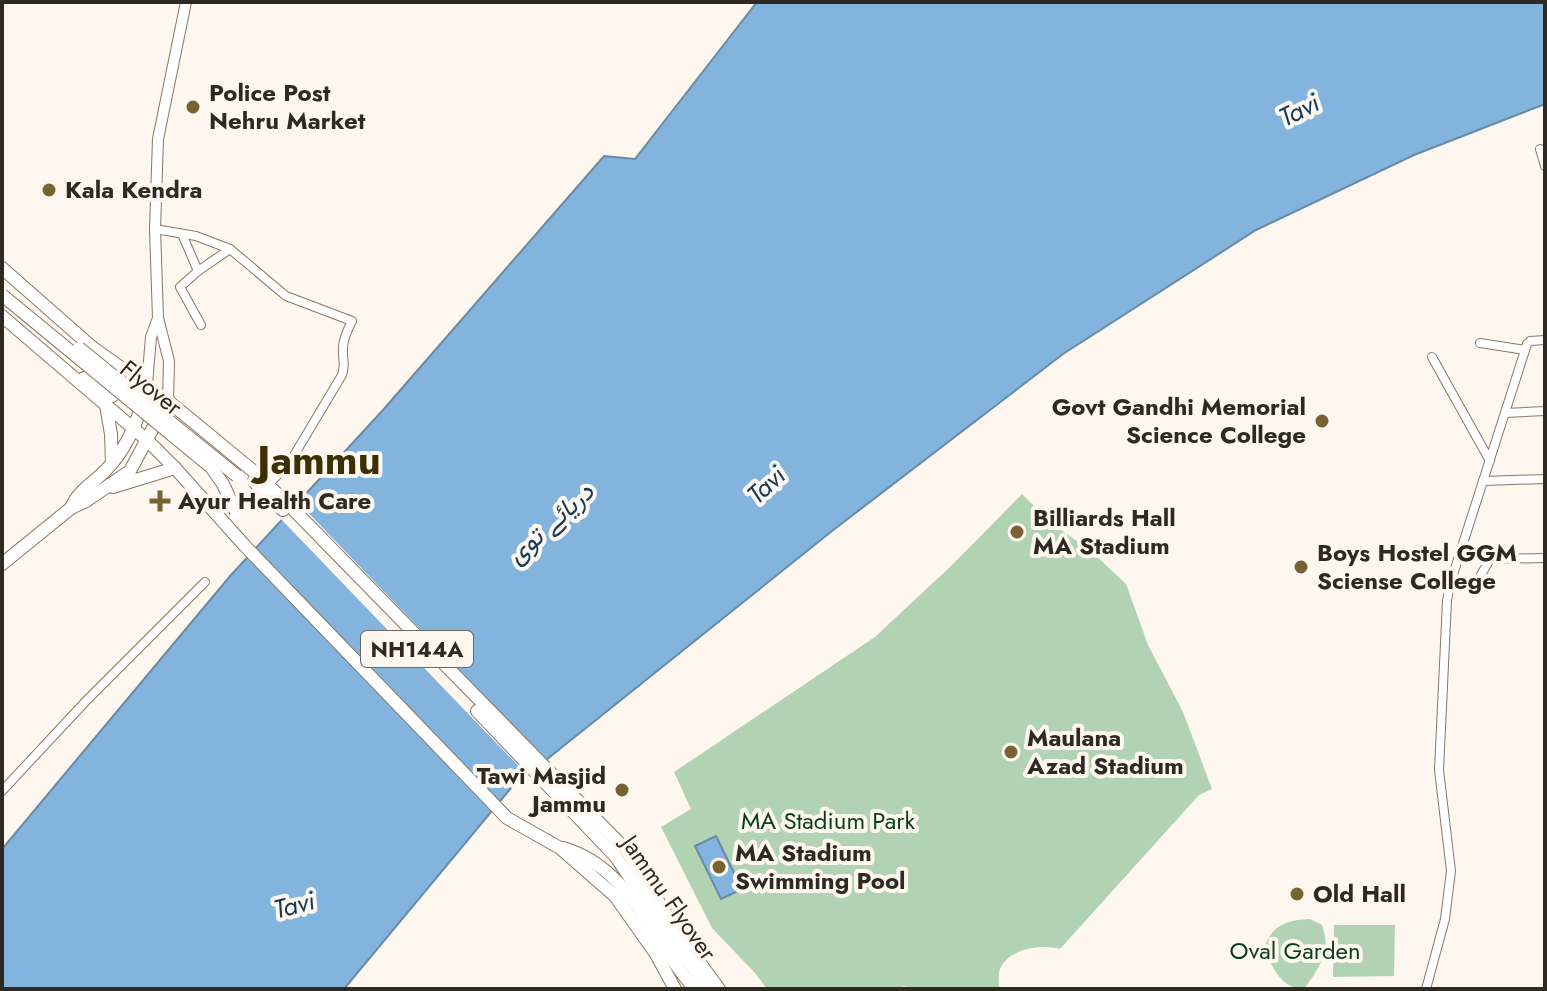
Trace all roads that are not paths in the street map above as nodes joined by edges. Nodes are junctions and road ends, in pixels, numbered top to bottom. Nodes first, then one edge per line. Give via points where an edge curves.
1 (186, 2) edge
2 (1540, 149) dead end
3 (1545, 166) edge
4 (155, 229) junction
5 (182, 234) junction
6 (230, 249) junction
7 (2, 268) edge
8 (198, 271) junction
9 (2, 285) edge
10 (2, 295) edge
11 (2, 316) edge
12 (158, 318) junction
13 (201, 325) dead end
14 (1545, 340) edge
15 (1480, 343) dead end
16 (1525, 350) junction
17 (1432, 357) dead end
18 (120, 366) junction
19 (76, 378) junction
20 (147, 384) junction
21 (168, 401) junction
22 (106, 405) junction
23 (1545, 411) edge
24 (1505, 413) junction
25 (133, 429) junction
26 (148, 441) junction
27 (1490, 461) junction
28 (112, 463) junction
29 (175, 468) junction
30 (1545, 479) edge
31 (1483, 481) junction
32 (267, 491) junction
33 (97, 494) junction
34 (71, 508) junction
35 (242, 542) junction
36 (1545, 558) edge
37 (2, 564) edge
38 (205, 582) dead end
39 (1450, 584) junction
40 (558, 788) junction
41 (2, 791) edge
42 (560, 848) junction
43 (675, 989) edge
44 (695, 989) edge
45 (709, 989) edge
46 (719, 989) edge
47 (1426, 989) edge

1 - 4 street via 158,139
2 - 3 street
4 - 5 street
4 - 12 street
5 - 6 street
5 - 8 street
6 - 8 street
6 - 32 street via 286,296 352,321 344,338 342,375 302,445
7 - 18 main road
8 - 13 street via 180,287
9 - 32 main road, Flyover, bridge via 237,476
10 - 35 main road, Flyover, bridge via 211,467 236,512
11 - 19 main road
12 - 20 street
12 - 21 street via 169,361
14 - 16 street via 1530,341
15 - 16 street
16 - 24 street
17 - 27 street
18 - 19 main road via 127,383 112,396 87,379
18 - 20 main road
19 - 22 main road
20 - 21 main road
20 - 25 main road
21 - 26 main road
21 - 32 main road
22 - 25 main road
22 - 28 main road
23 - 24 street
24 - 27 street
25 - 26 main road
25 - 28 main road
26 - 29 main road
26 - 33 main road via 130,471
27 - 31 street
28 - 34 main road
29 - 33 main road
29 - 35 main road
30 - 31 street
31 - 39 street
32 - 40 main road, NH144A
33 - 34 main road
34 - 37 main road
35 - 42 main road via 507,818
36 - 39 street via 1490,559 1478,580
38 - 41 street
39 - 47 street via 1439,770 1451,871 1448,906
40 - 45 main road, Jammu Flyover via 628,872
40 - 46 main road via 631,857
42 - 43 main road via 615,896
42 - 44 main road, Jammu Flyover via 618,881

